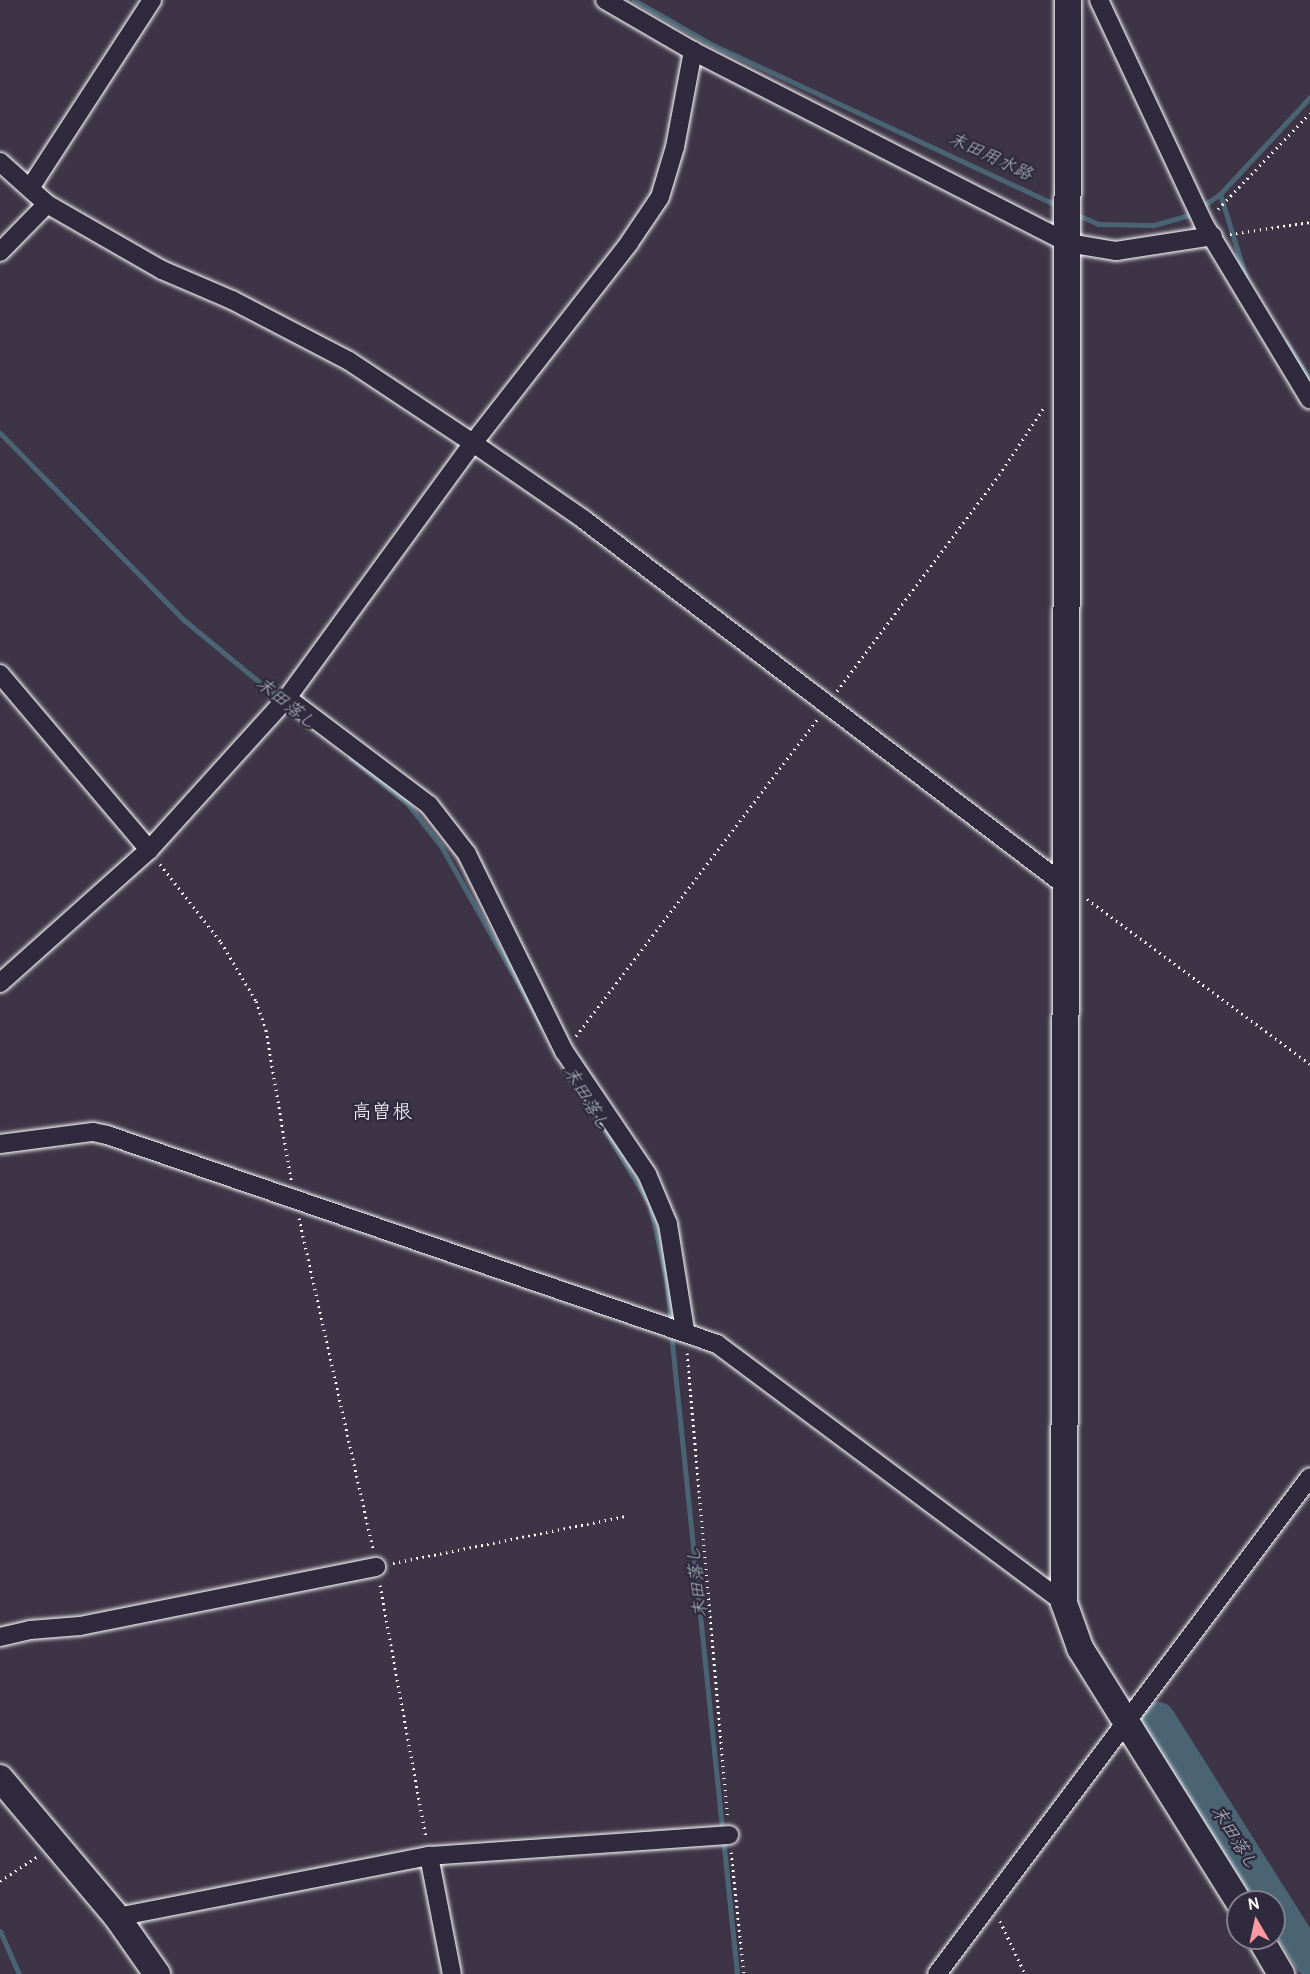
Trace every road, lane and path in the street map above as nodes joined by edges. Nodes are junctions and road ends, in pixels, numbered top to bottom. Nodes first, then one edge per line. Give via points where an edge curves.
1 (152, 0) edge
2 (605, 0) edge
3 (1068, 0) edge
4 (1099, 0) edge
5 (693, 51) junction
6 (1310, 113) edge
7 (0, 162) edge
8 (30, 188) junction
9 (46, 204) junction
10 (1310, 222) edge
11 (1209, 230) junction
12 (1068, 243) junction
13 (0, 252) edge
14 (1310, 400) edge
15 (1048, 402) dead end
16 (473, 443) junction
17 (0, 674) edge
18 (287, 698) junction
19 (828, 704) junction
20 (149, 850) junction
21 (1066, 886) junction
22 (0, 983) edge
23 (564, 1051) junction
24 (1310, 1064) edge
25 (0, 1144) edge
26 (294, 1200) junction
27 (685, 1330) junction
28 (1310, 1477) edge
29 (626, 1516) dead end
30 (376, 1567) junction
31 (1064, 1603) junction
32 (0, 1637) edge
33 (1125, 1723) junction
34 (0, 1778) edge
35 (729, 1835) junction
36 (58, 1843) junction
37 (429, 1856) junction
38 (0, 1881) edge
39 (1231, 1890) edge
40 (991, 1903) junction
41 (117, 1917) junction
42 (1267, 1950) edge
43 (157, 1974) edge
44 (452, 1974) edge
45 (744, 1974) edge
46 (937, 1974) edge
47 (1025, 1974) edge
48 (1281, 1974) edge

1 - 8 street
2 - 5 street
3 - 12 street
4 - 11 street
5 - 12 street
5 - 16 street via 675,147 660,197 630,243
6 - 11 path
7 - 8 street
8 - 9 street
9 - 13 street
9 - 16 street via 162,270 232,300 349,361
10 - 11 path
11 - 12 street via 1116,251
11 - 14 street
12 - 21 street
15 - 19 path via 999,476
16 - 18 street
16 - 19 street via 583,519
17 - 20 street
18 - 20 street
18 - 23 street via 429,805 446,823 467,854
19 - 21 street
19 - 23 path
20 - 22 street
20 - 26 path via 221,942 256,1001 266,1030
21 - 24 path
21 - 31 street
23 - 27 street via 647,1174 664,1214 677,1264
25 - 26 street via 93,1132 185,1159
26 - 27 street
26 - 30 path
27 - 31 street via 717,1344
27 - 35 path
28 - 33 street
29 - 30 path
30 - 32 street via 91,1624
30 - 37 path
31 - 33 street via 1080,1648
33 - 39 street
33 - 40 street via 1097,1766
34 - 36 street
35 - 37 street
35 - 45 path
36 - 38 path
36 - 41 street
37 - 41 street
37 - 44 street
40 - 46 street
40 - 47 path
41 - 43 street
42 - 48 street

